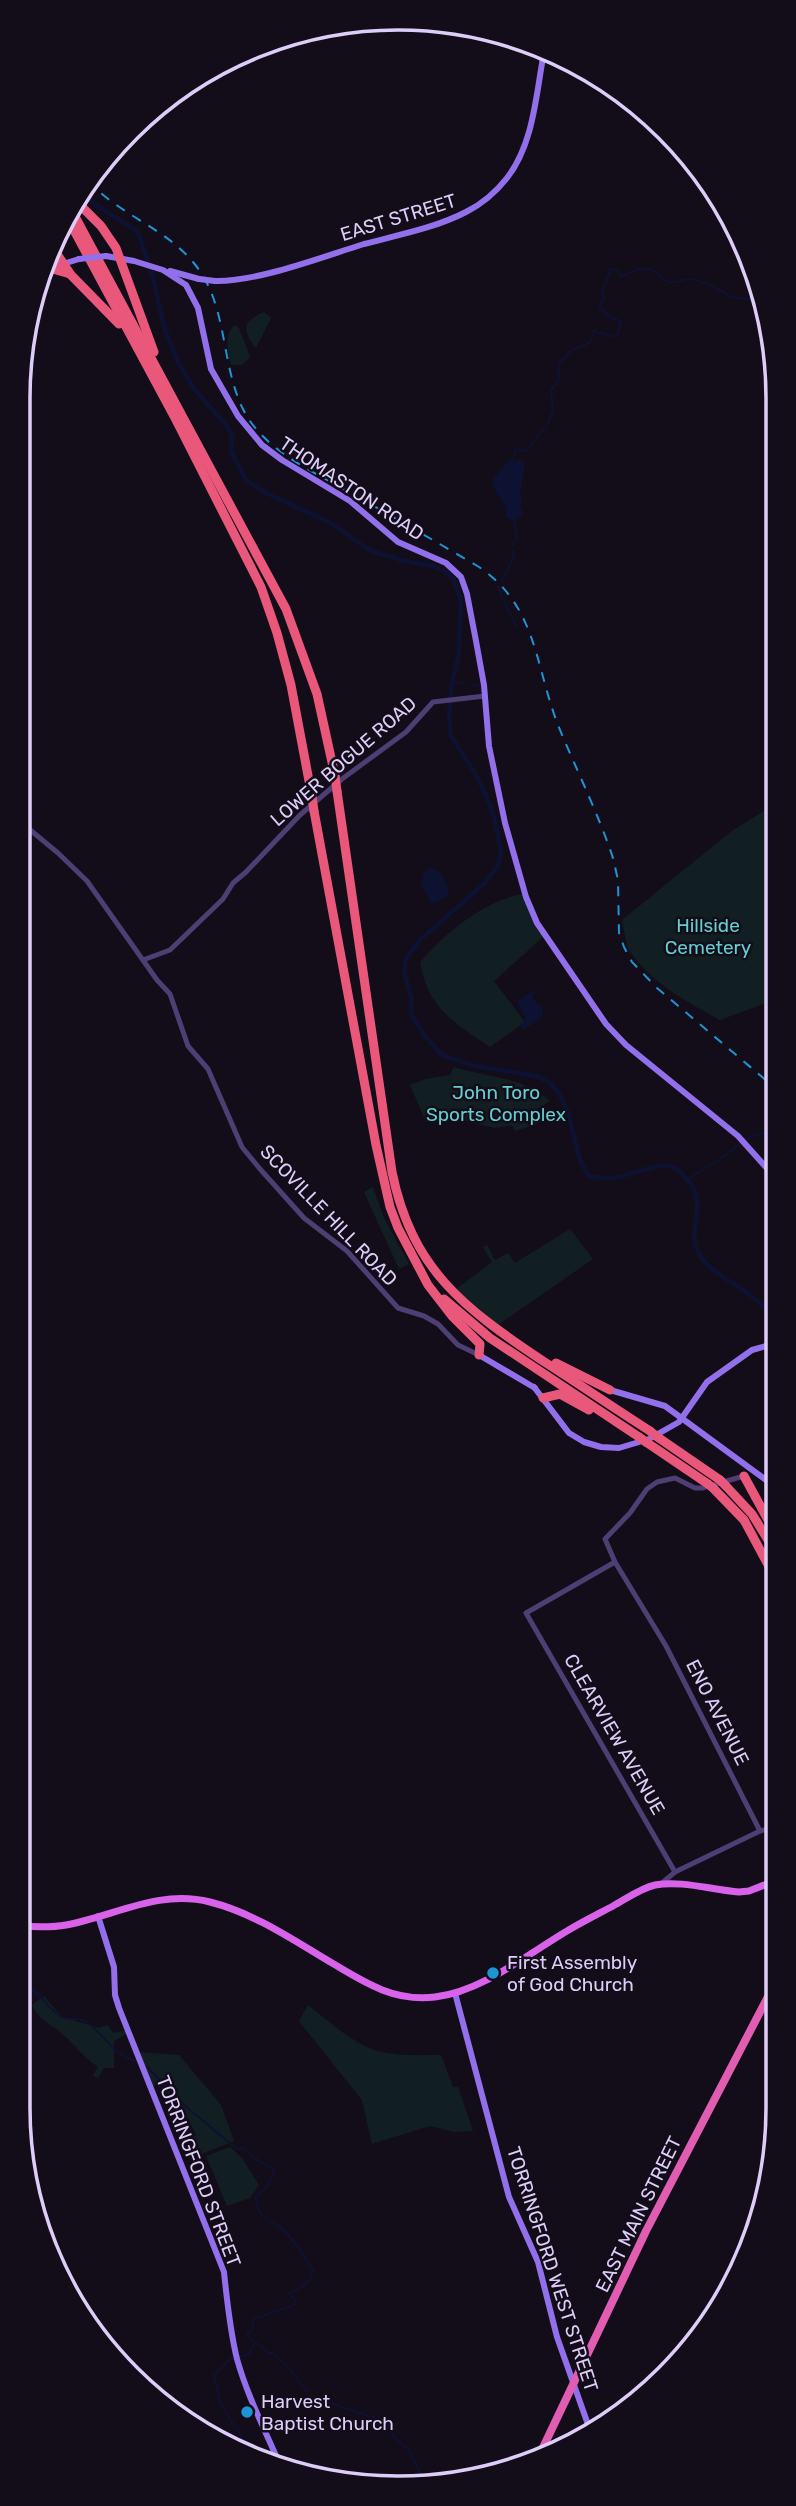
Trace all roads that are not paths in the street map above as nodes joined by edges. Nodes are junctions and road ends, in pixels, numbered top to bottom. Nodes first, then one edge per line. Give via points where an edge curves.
1 (543, 60) edge
2 (83, 208) edge
3 (76, 219) edge
4 (72, 227) edge
5 (58, 257) edge
6 (119, 257) junction
7 (132, 260) junction
8 (63, 264) junction
9 (123, 269) junction
10 (53, 270) edge
11 (52, 272) edge
12 (71, 275) junction
13 (185, 279) junction
14 (197, 280) junction
15 (192, 294) junction
16 (147, 367) junction
17 (179, 408) junction
18 (485, 696) junction
19 (30, 830) edge
20 (143, 960) junction
21 (766, 1167) edge
22 (418, 1269) junction
23 (502, 1334) junction
24 (766, 1346) edge
25 (479, 1355) junction
26 (610, 1390) joint
27 (544, 1397) junction
28 (568, 1399) junction
29 (551, 1405) junction
30 (681, 1418) junction
31 (625, 1428) junction
32 (752, 1468) junction
33 (744, 1476) junction
34 (766, 1479) edge
35 (716, 1484) junction
36 (766, 1517) edge
37 (766, 1538) edge
38 (766, 1561) edge
39 (614, 1562) junction
40 (766, 1830) edge
41 (760, 1831) junction
42 (675, 1872) junction
43 (659, 1884) junction
44 (766, 1885) edge
45 (98, 1916) junction
46 (30, 1926) edge
47 (455, 1993) junction
48 (766, 2001) edge
49 (574, 2381) junction
50 (587, 2424) edge
51 (544, 2446) edge
52 (276, 2455) edge

1 - 14 main road, EAST STREET, bridge via 524,149 505,181 481,204 454,218 243,279
2 - 6 highway
3 - 17 highway
4 - 16 highway
5 - 8 highway
6 - 7 main road, EAST STREET
6 - 8 main road, EAST STREET, bridge
6 - 9 highway
7 - 9 highway
7 - 13 main road, EAST STREET
8 - 10 main road, EAST STREET
8 - 12 highway
9 - 17 highway
11 - 12 highway
12 - 16 highway via 116,319
13 - 14 main road, EAST STREET
13 - 15 main road, THOMASTON ROAD
14 - 15 main road
15 - 18 main road, THOMASTON ROAD via 209,366 248,431 277,457 347,499 398,542 452,567 465,586
16 - 22 highway, bridge via 246,555 269,610 291,685 384,1187
17 - 23 highway, bridge via 286,610 317,694 335,776 396,1193 410,1230 441,1279
18 - 20 street, LOWER BOGUE ROAD via 433,702 406,732 300,816 170,950
18 - 21 main road, THOMASTON ROAD via 489,746 505,823 526,897 545,936 587,999 626,1045 743,1141
19 - 20 street, SCOVILLE HILL ROAD via 87,881
20 - 25 street, SCOVILLE HILL ROAD via 170,993 186,1042 208,1069 245,1152 302,1216 347,1251 398,1308 438,1324 458,1345
22 - 25 highway via 452,1317 480,1344
22 - 31 highway via 477,1328
23 - 26 highway
23 - 35 highway via 653,1434
24 - 30 main road via 752,1350 707,1382
25 - 27 main road
26 - 30 main road via 665,1406
27 - 28 highway via 560,1394
27 - 29 main road
27 - 30 main road via 569,1433 601,1447 634,1446
28 - 29 highway via 556,1398
28 - 31 highway
29 - 30 main road via 571,1430 603,1445 635,1442
30 - 32 main road
31 - 35 highway
32 - 33 main road
32 - 34 main road
33 - 36 highway
33 - 39 street, ENO AVENUE via 702,1488 675,1478 657,1482 605,1539
35 - 37 highway via 752,1514
35 - 38 highway via 744,1520
39 - 41 street, ENO AVENUE via 666,1646
39 - 42 street, CLEARVIEW AVENUE via 526,1613
40 - 41 street
41 - 42 street
42 - 43 street
43 - 44 main road via 739,1892
43 - 47 main road
45 - 46 main road via 67,1925
45 - 47 main road via 159,1900 206,1901 262,1922 385,1992 422,1998
45 - 52 main road, TORRINGFORD STREET via 114,1968 115,1995 224,2273 237,2359
47 - 49 main road, TORRINGFORD WEST STREET via 508,2191 538,2262 557,2337
48 - 49 highway, EAST MAIN STREET
49 - 50 main road, TORRINGFORD WEST STREET
49 - 51 highway, EAST MAIN STREET

